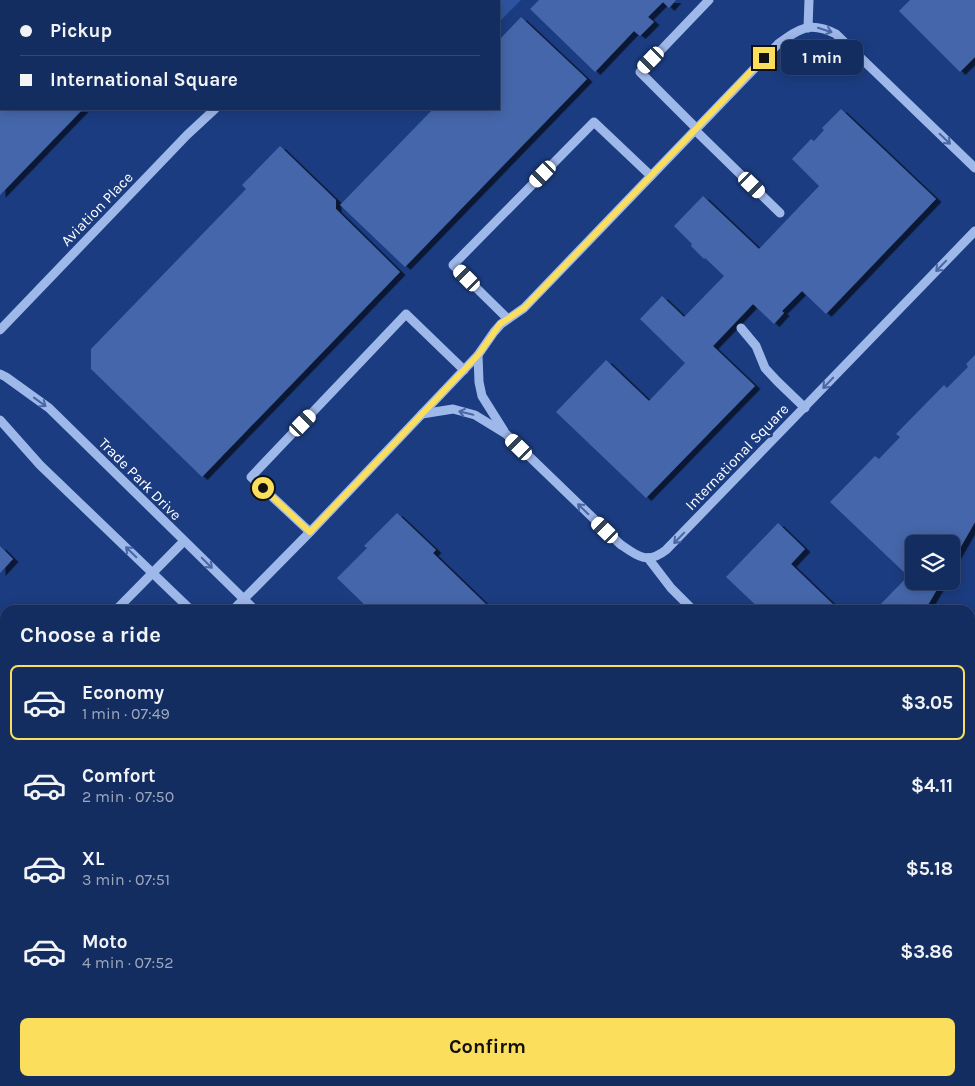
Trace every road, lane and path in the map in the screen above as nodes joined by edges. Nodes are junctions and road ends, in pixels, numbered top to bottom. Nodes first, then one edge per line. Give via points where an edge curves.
1 (709, 0) edge
2 (809, 0) edge
3 (808, 28) junction
4 (214, 110) edge
5 (696, 129) junction
6 (975, 168) edge
7 (651, 176) junction
8 (780, 212) dead end
9 (975, 231) edge
10 (508, 319) junction
11 (741, 328) dead end
12 (0, 330) edge
13 (478, 355) junction
14 (464, 370) junction
15 (0, 374) edge
16 (805, 408) junction
17 (422, 414) junction
18 (0, 420) edge
19 (506, 434) junction
20 (310, 532) junction
21 (184, 541) junction
22 (648, 558) junction
23 (152, 573) junction
24 (243, 599) junction
25 (121, 605) edge
26 (187, 605) edge
27 (238, 605) edge
28 (250, 605) edge
29 (688, 605) edge

1 - 5 street via 640,72
2 - 3 street
3 - 5 street via 796,30 778,44
3 -> 6 street via 826,29 836,34
4 - 12 street, Aviation Place
5 - 7 street
5 - 8 street
7 - 10 street via 524,308
7 - 10 street via 594,122 454,265
9 -> 16 street, International Square
10 - 13 street via 500,324
11 - 16 street via 756,346 765,368
13 - 14 street
13 - 19 street via 482,396
14 - 17 street
14 - 20 street via 406,314 251,477
15 -> 21 street, Trade Park Drive via 49,408
16 -> 22 street, International Square via 666,550 658,557
19 -> 17 street via 475,415 460,411
17 - 20 street
23 -> 18 street via 40,465
22 -> 19 street via 633,554 620,544
20 - 24 street
21 - 23 street
21 -> 24 street, Trade Park Drive
22 - 29 street
23 - 25 street
23 - 26 street
24 - 27 street
24 - 28 street, Trade Park Drive

